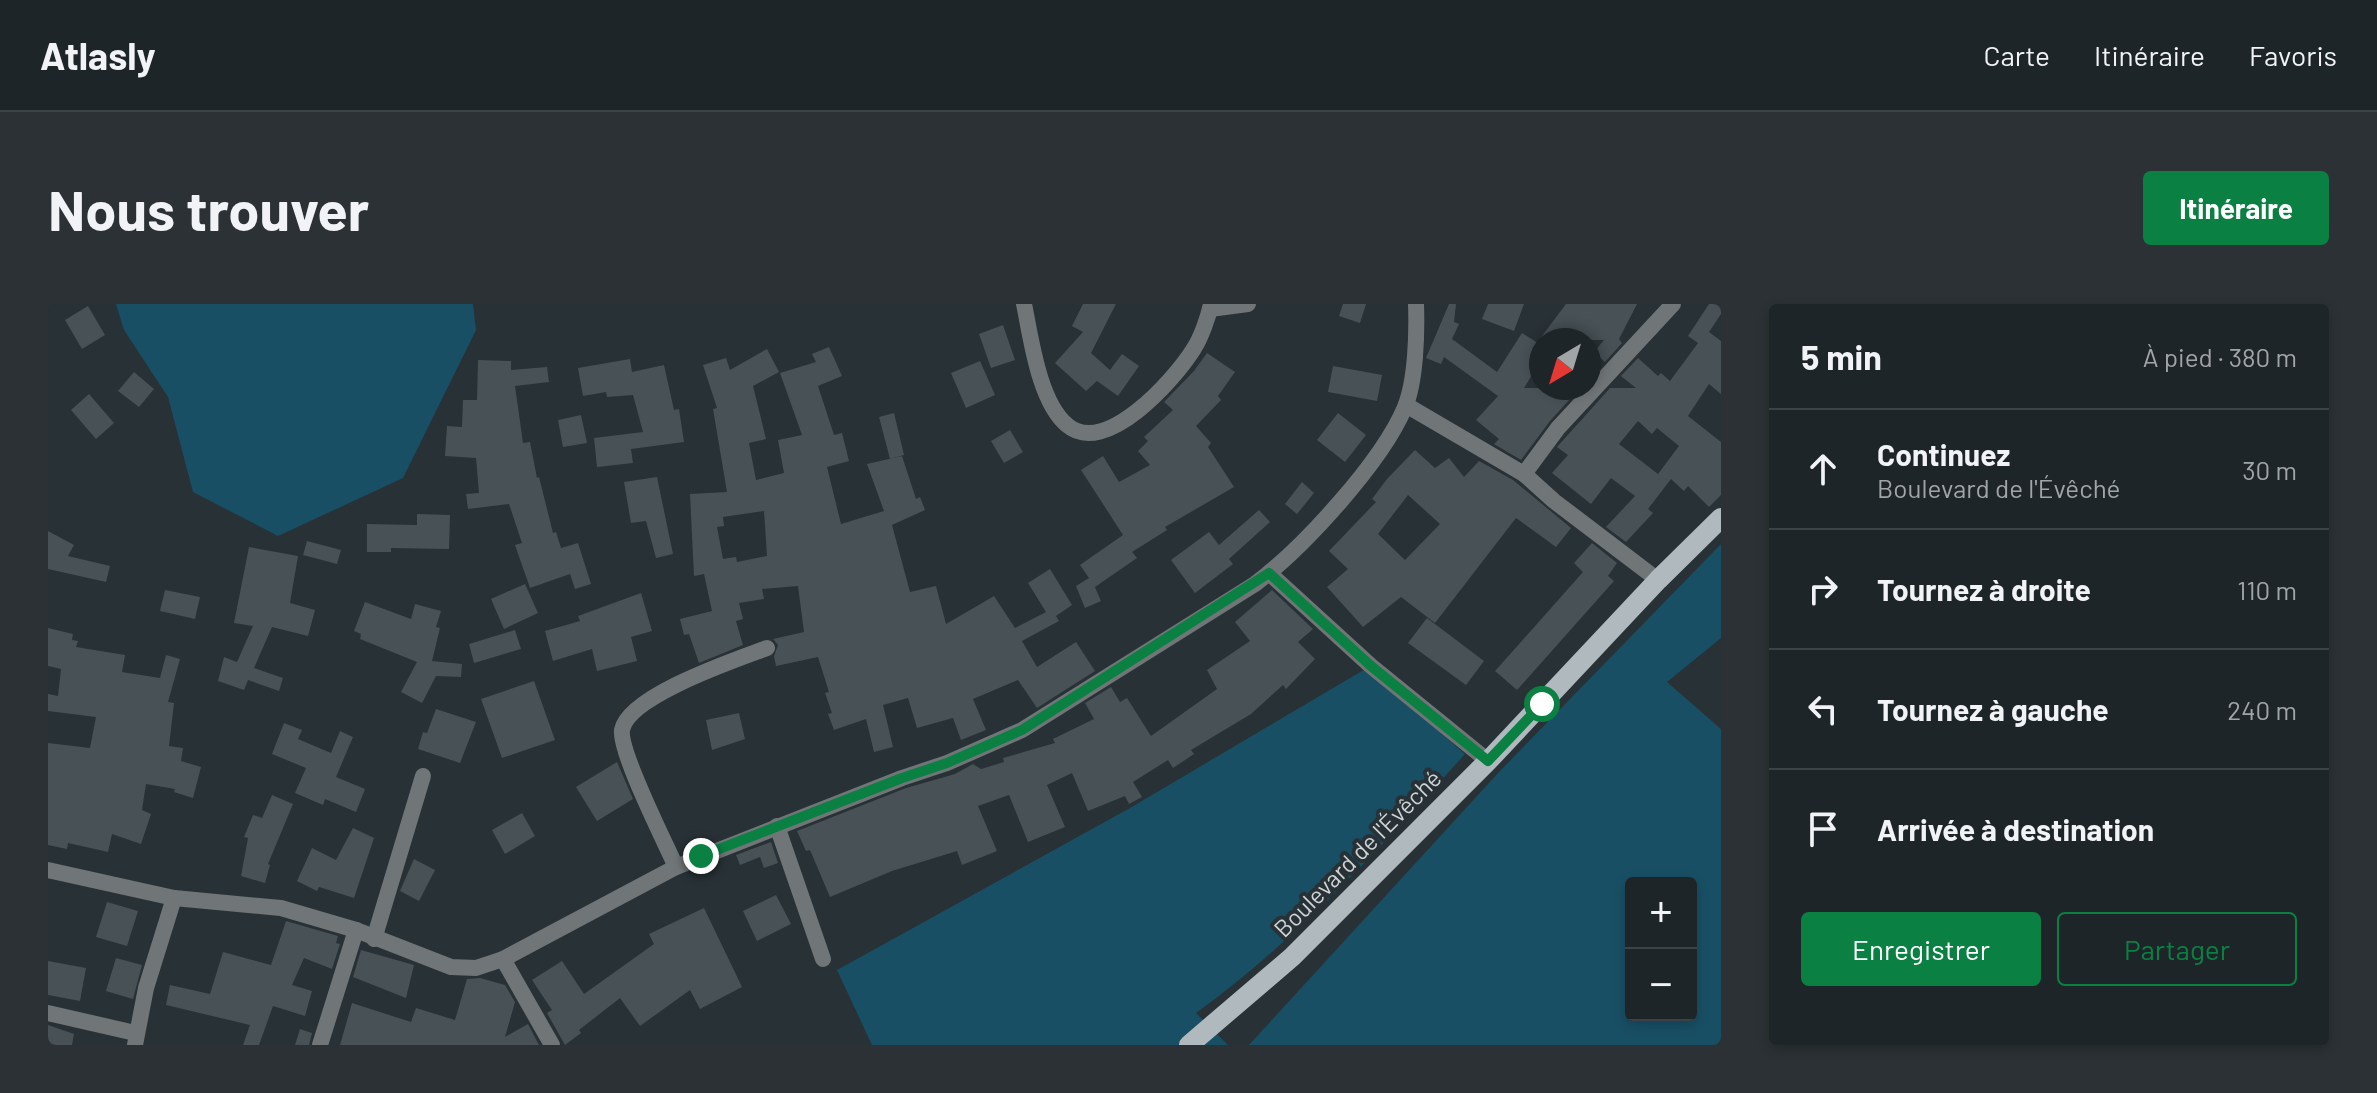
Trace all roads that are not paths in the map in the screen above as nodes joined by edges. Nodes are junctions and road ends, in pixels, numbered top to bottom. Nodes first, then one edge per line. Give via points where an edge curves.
1 (1024, 304) edge
2 (1248, 304) edge
3 (1416, 304) edge
4 (1673, 304) edge
5 (1210, 306) edge
6 (1406, 405) junction
7 (1524, 474) junction
8 (1721, 518) edge
9 (1269, 573) junction
10 (1658, 580) junction
11 (767, 648) dead end
12 (1488, 761) junction
13 (423, 776) dead end
14 (777, 826) junction
15 (676, 867) junction
16 (48, 870) edge
17 (174, 898) junction
18 (356, 930) junction
19 (374, 939) junction
20 (503, 959) junction
21 (823, 959) dead end
22 (48, 1013) edge
23 (135, 1039) edge
24 (320, 1045) edge
25 (552, 1045) edge
26 (1189, 1045) edge

1 - 5 street via 1050,400 1068,427 1096,434 1111,429 1161,389 1195,348
2 - 5 street
3 - 6 street
4 - 7 street via 1558,428
6 - 7 street
6 - 9 street via 1338,504
7 - 10 street
8 - 10 main road, Boulevard de l'Évêché
9 - 12 street via 1371,666
9 - 14 street via 1034,724 947,763
10 - 12 main road, Boulevard de l'Évêché
11 - 15 street via 654,695 633,711 622,729 630,761
12 - 26 main road, Boulevard de l'Évêché via 1292,957
13 - 19 street
14 - 15 street
14 - 21 street
15 - 20 street
16 - 17 street
17 - 18 street via 281,908
17 - 23 street
18 - 19 street
18 - 24 street
19 - 20 street via 451,967 476,968
20 - 25 street
22 - 23 street

